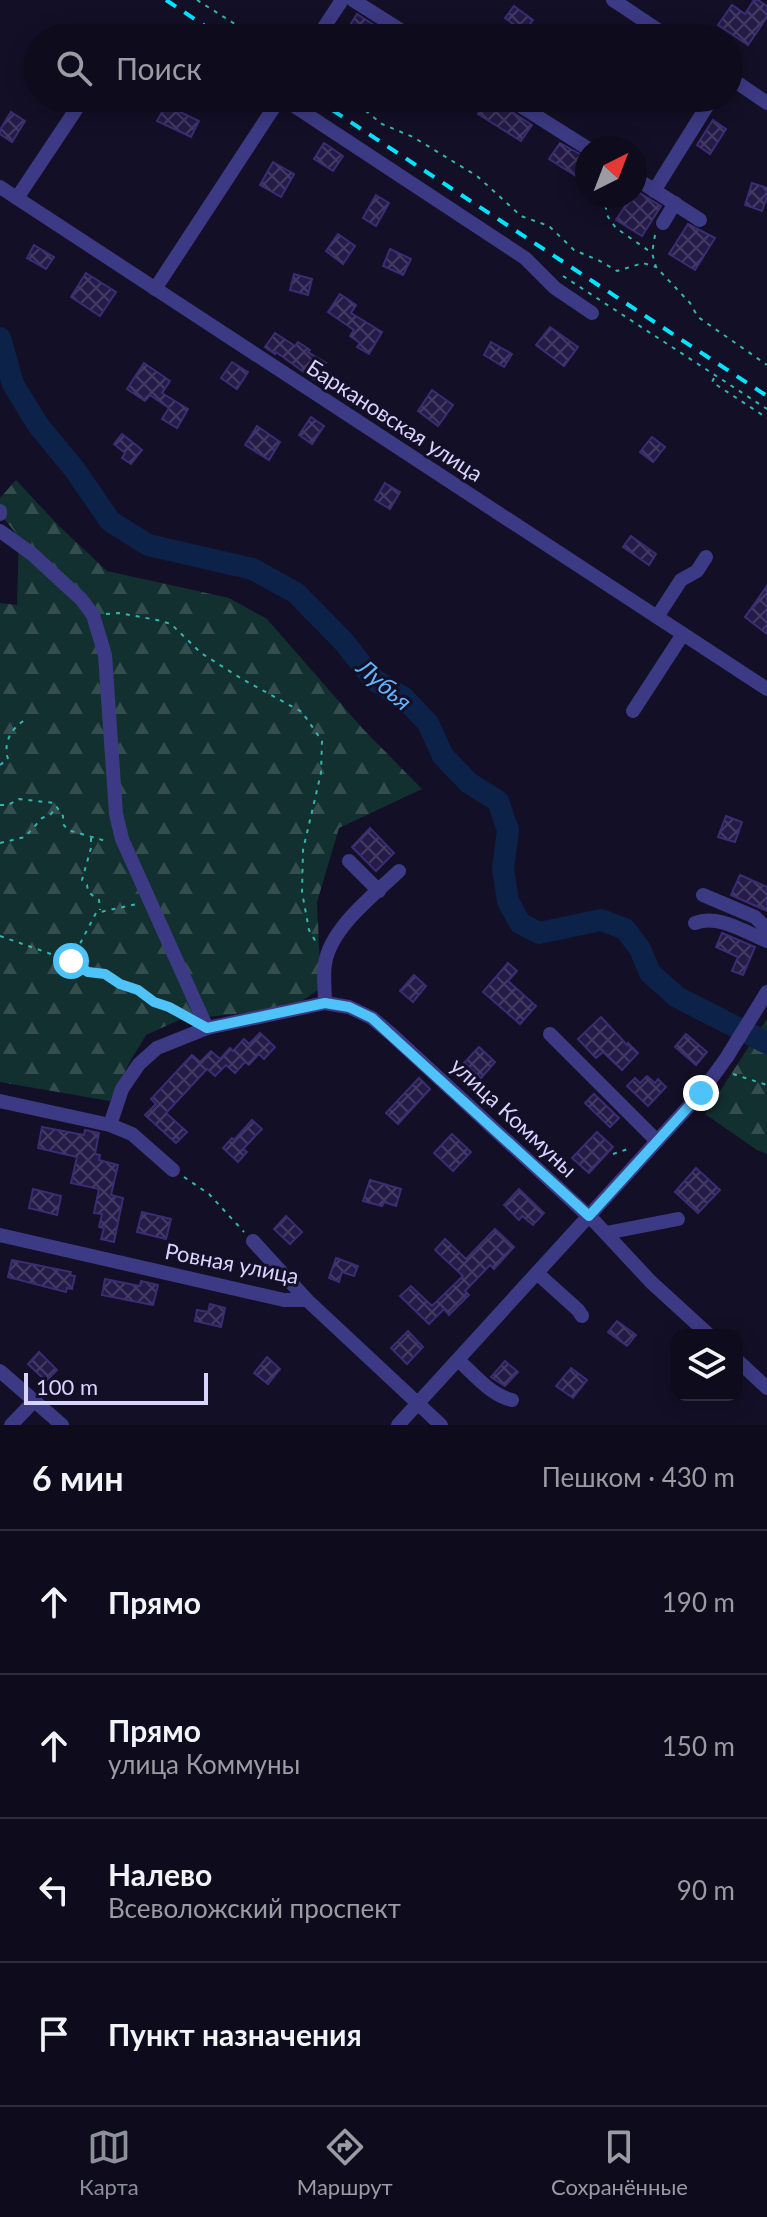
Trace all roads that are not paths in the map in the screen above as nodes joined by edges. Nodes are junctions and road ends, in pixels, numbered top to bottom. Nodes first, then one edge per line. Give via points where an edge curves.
1 (342, 0) edge
2 (353, 0) edge
3 (613, 0) edge
4 (326, 24) edge
5 (391, 24) edge
6 (649, 24) edge
7 (743, 87) edge
8 (767, 103) edge
9 (74, 112) edge
10 (272, 112) edge
11 (302, 112) edge
12 (530, 112) edge
13 (703, 112) edge
14 (575, 140) edge
15 (647, 186) edge
16 (0, 187) edge
17 (654, 191) junction
18 (17, 198) junction
19 (675, 203) junction
20 (700, 220) dead end
21 (663, 223) road end
22 (155, 289) junction
23 (592, 313) dead end
24 (0, 531) edge
25 (706, 557) dead end
26 (657, 617) junction
27 (683, 634) junction
28 (767, 689) edge
29 (633, 711) dead end
30 (349, 861) dead end
31 (399, 871) dead end
32 (379, 891) junction
33 (703, 895) dead end
34 (695, 923) dead end
35 (767, 929) edge
36 (767, 941) edge
37 (767, 992) edge
38 (325, 1003) junction
39 (207, 1028) junction
40 (550, 1034) dead end
41 (0, 1101) edge
42 (110, 1125) junction
43 (657, 1141) junction
44 (173, 1170) road end
45 (589, 1216) junction
46 (678, 1219) dead end
47 (606, 1233) junction
48 (0, 1235) edge
49 (253, 1241) road end
50 (537, 1273) junction
51 (307, 1300) junction
52 (582, 1316) dead end
53 (702, 1329) edge
54 (458, 1360) junction
55 (743, 1366) edge
56 (0, 1371) edge
57 (767, 1388) edge
58 (35, 1400) junction
59 (512, 1400) dead end
60 (418, 1403) junction
61 (11, 1425) edge
62 (62, 1425) edge
63 (398, 1425) edge
64 (441, 1425) edge

1 - 4 street
2 - 5 street
3 - 6 street
7 - 8 street
9 - 18 street
10 - 22 street
11 - 23 street via 525,258 555,288
12 - 14 street
13 - 17 street
15 - 17 street
16 - 18 street, Баркановская улица
17 - 19 street
18 - 22 street, Баркановская улица
19 - 20 street
19 - 21 street
22 - 26 street, Баркановская улица
24 - 39 street via 32,554 93,615 105,655 116,814 123,840
25 - 26 street via 697,571 681,580
26 - 27 street, Баркановская улица
27 - 28 street, Баркановская улица
27 - 29 street
30 - 32 street
31 - 32 street
32 - 38 street via 332,942 324,964
33 - 35 street via 755,917
34 - 36 street via 718,921
37 - 43 street via 727,1064
38 - 39 street
38 - 45 street, улица Коммуны via 372,1018
39 - 42 street via 157,1048 139,1064 122,1089
40 - 43 street
41 - 42 street
42 - 44 street via 132,1134
43 - 45 street
45 - 47 street, улица Коммуны
45 - 50 street
46 - 47 street
47 - 53 street, улица Коммуны
48 - 51 street, Ровная улица via 284,1300
49 - 51 street
50 - 52 street
50 - 54 street
51 - 60 street, Ровная улица
54 - 59 street via 495,1393
54 - 60 street
55 - 57 street
56 - 58 street
58 - 61 street
58 - 62 street
60 - 63 street
60 - 64 street, Ровная улица

